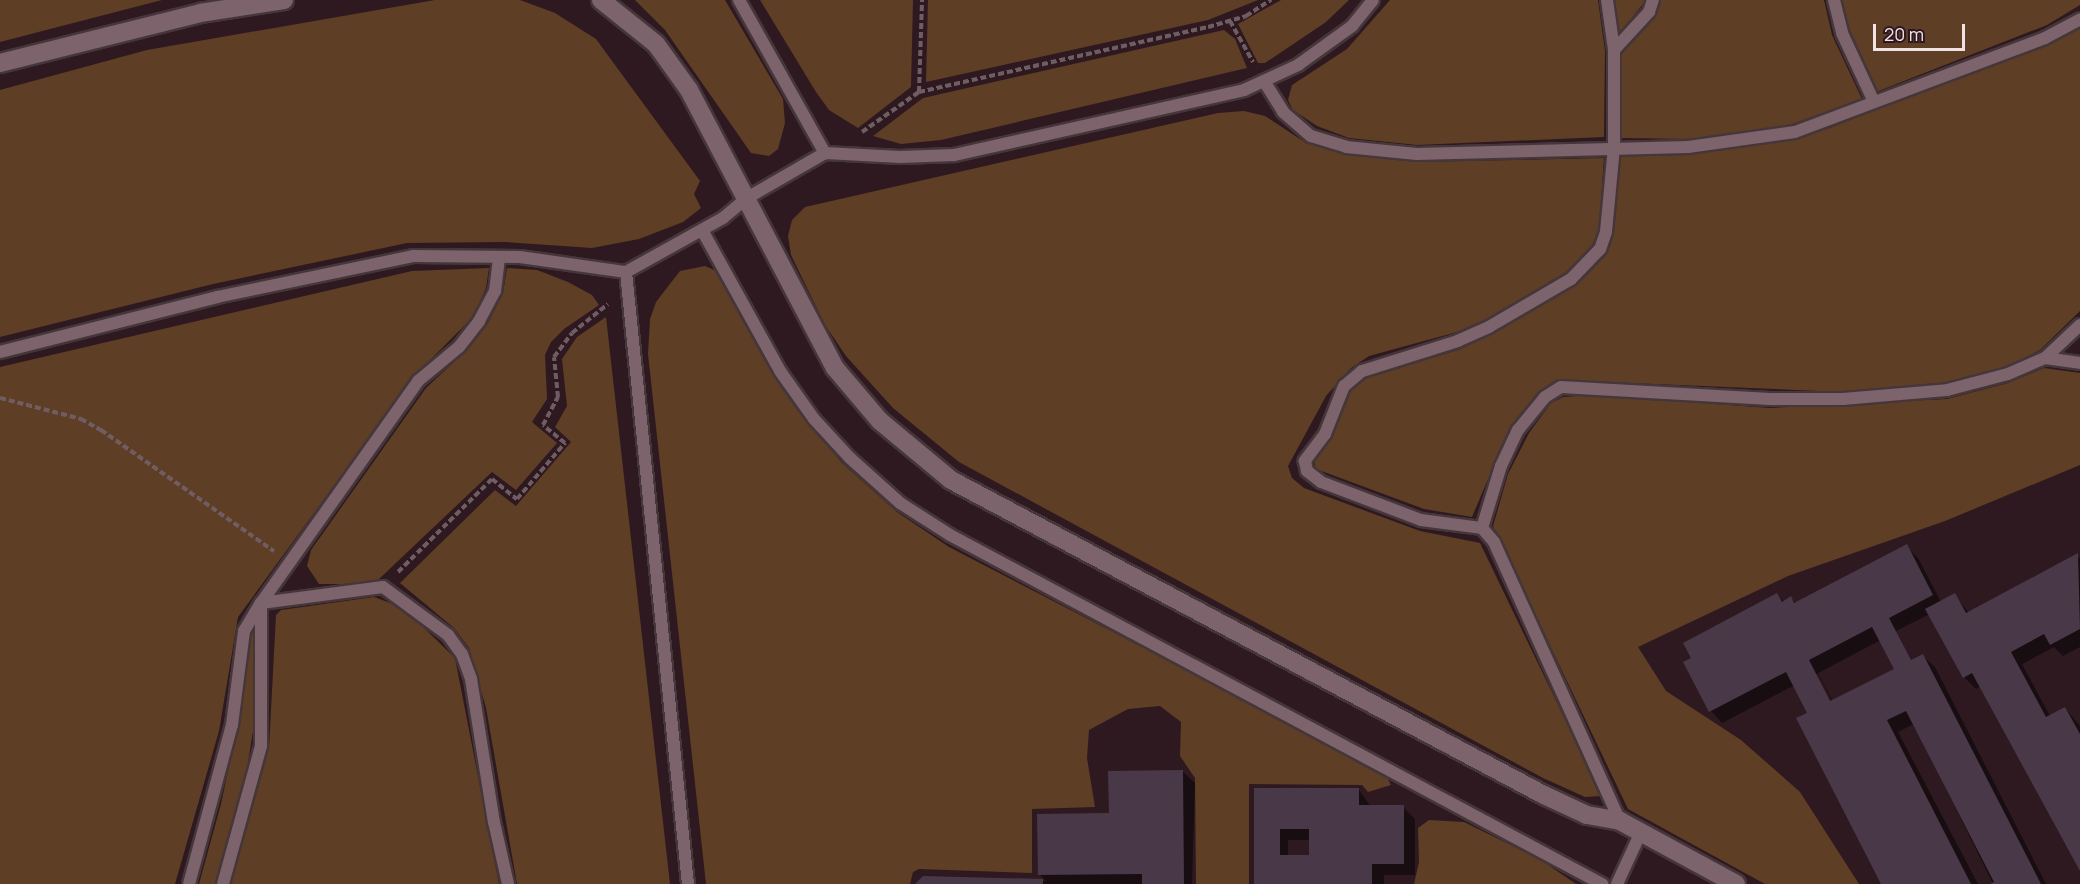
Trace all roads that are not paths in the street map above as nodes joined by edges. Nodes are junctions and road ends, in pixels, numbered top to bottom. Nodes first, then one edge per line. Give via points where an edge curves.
1 (284, 0) edge
2 (601, 0) edge
3 (739, 0) edge
4 (1373, 0) edge
5 (1607, 0) edge
6 (1653, 0) edge
7 (1834, 0) edge
8 (2080, 19) edge
9 (1614, 50) junction
10 (0, 63) edge
11 (1264, 81) junction
12 (1874, 102) junction
13 (1614, 147) junction
14 (825, 153) junction
15 (747, 198) junction
16 (702, 230) junction
17 (499, 258) junction
18 (626, 272) junction
19 (2080, 326) edge
20 (0, 352) edge
21 (2045, 358) junction
22 (2080, 363) edge
23 (1482, 528) junction
24 (261, 603) junction
25 (1620, 821) junction
26 (1641, 832) junction
27 (189, 884) edge
28 (223, 884) edge
29 (508, 884) edge
30 (688, 884) edge
31 (1602, 884) edge
32 (1617, 884) edge
33 (1736, 884) edge

1 - 10 street via 200,13
2 - 15 street via 663,54 689,90
3 - 14 lane
4 - 11 lane via 1352,26
5 - 9 lane
6 - 9 lane via 1649,12
7 - 12 lane via 1842,33
8 - 12 lane via 2045,38
9 - 13 lane
11 - 13 lane via 1283,112 1311,136 1346,147 1417,154
11 - 14 lane via 1244,90 954,154 900,157
12 - 13 lane via 1795,132 1741,142
13 - 23 lane via 1606,232 1600,249 1588,263 1571,279 1489,327 1458,341 1362,371 1344,386 1325,434 1305,461 1307,471 1321,482 1421,520
14 - 15 lane
15 - 16 lane
15 - 25 street via 799,305 835,368 880,421 951,480 1544,795 1587,815
16 - 18 lane
16 - 31 lane via 780,371 814,419 849,458 900,503 950,534
17 - 18 lane
17 - 20 lane via 413,256 217,297
17 - 24 lane via 495,291 479,321 459,347 418,381
18 - 30 lane
19 - 21 lane
21 - 22 lane
21 - 23 lane via 2008,374 1947,390 1843,399 1770,399 1561,387 1545,397 1518,430
23 - 25 lane via 1494,542
24 - 27 lane via 244,631 232,725
24 - 28 lane via 261,747
24 - 29 lane via 383,587 448,635 462,654 471,679
25 - 26 street
26 - 32 lane
26 - 33 street

